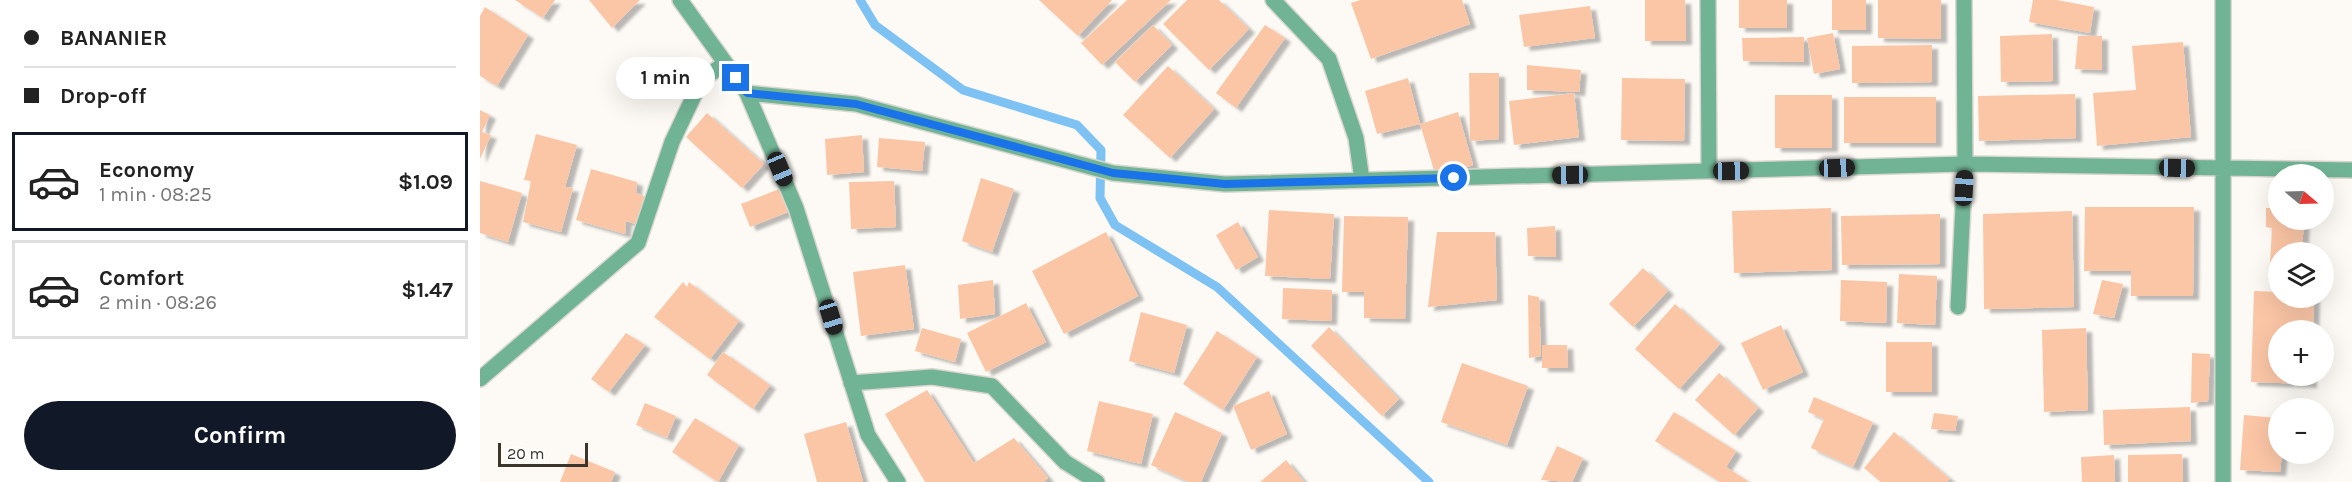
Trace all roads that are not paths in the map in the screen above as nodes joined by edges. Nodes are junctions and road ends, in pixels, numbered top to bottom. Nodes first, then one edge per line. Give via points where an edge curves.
1 (680, 0) edge
2 (1273, 0) edge
3 (1708, 0) edge
4 (1964, 0) edge
5 (2223, 0) edge
6 (725, 63) junction
7 (747, 93) junction
8 (1965, 164) junction
9 (2224, 169) junction
10 (2352, 170) edge
11 (1709, 171) junction
12 (1362, 180) junction
13 (1959, 307) dead end
14 (480, 379) edge
15 (851, 383) junction
16 (898, 482) edge
17 (1097, 482) edge
18 (2223, 482) edge

1 - 6 street
2 - 12 street via 1329,59 1356,138
3 - 11 street
4 - 8 street
5 - 9 street
6 - 7 street
6 - 14 street via 701,81 672,142 638,243
7 - 12 street via 856,104 1113,173 1225,184
7 - 15 street via 796,208
8 - 9 street
8 - 11 street
8 - 13 street
9 - 10 street
9 - 18 street
11 - 12 street
15 - 16 street via 868,435
15 - 17 street via 932,377 992,386 1065,462

